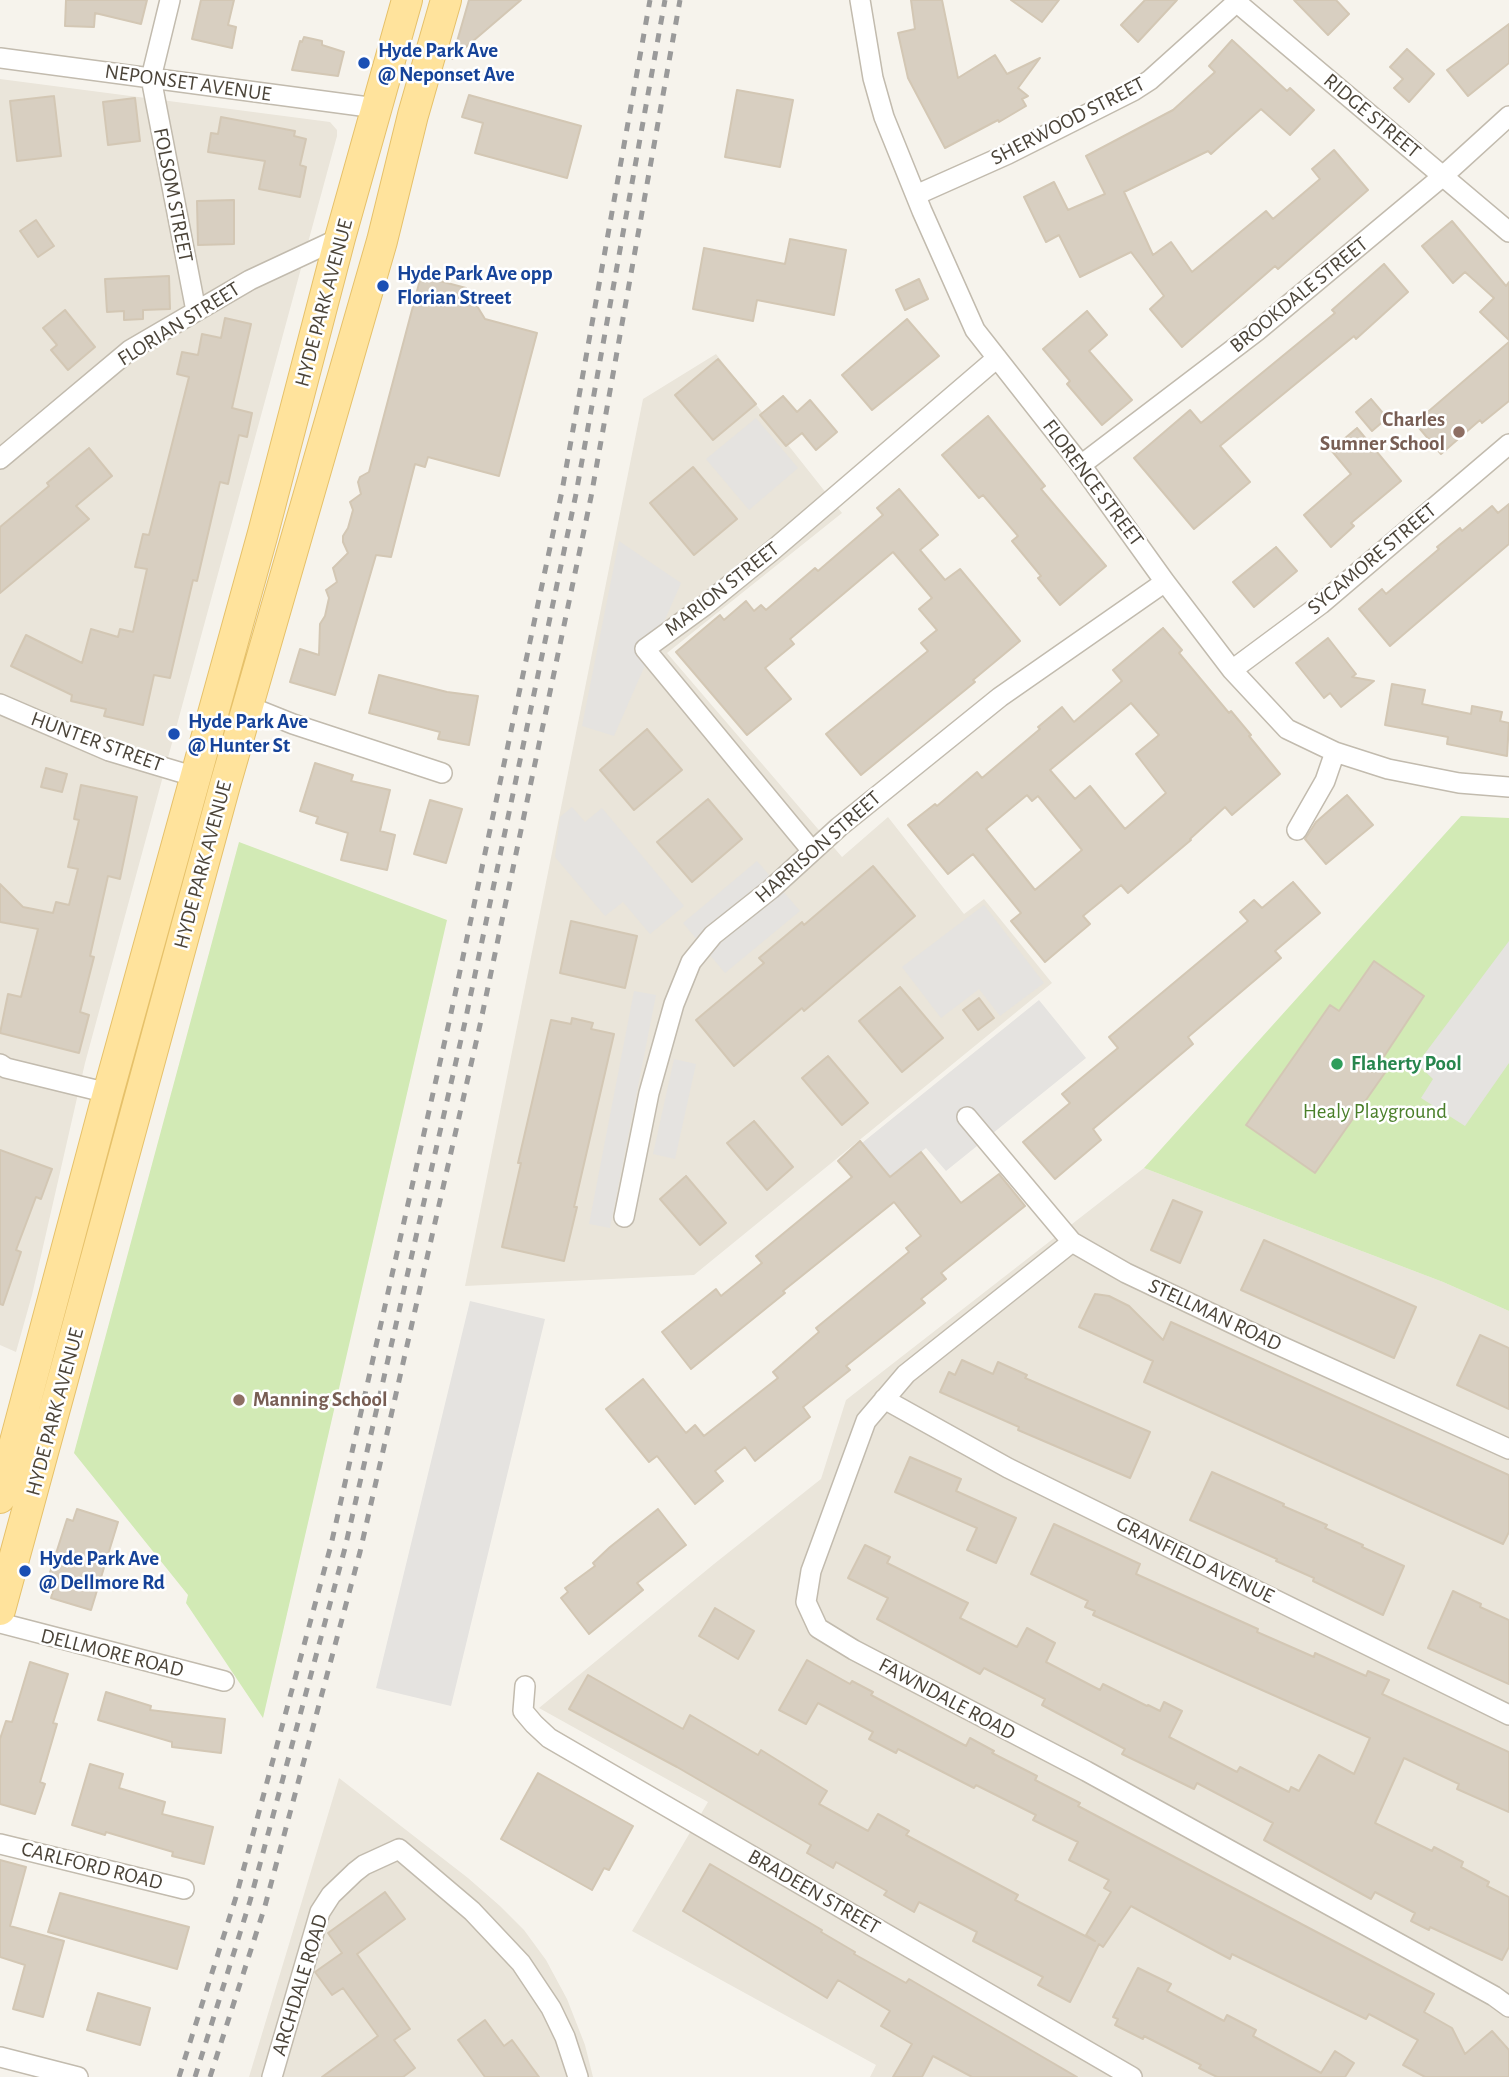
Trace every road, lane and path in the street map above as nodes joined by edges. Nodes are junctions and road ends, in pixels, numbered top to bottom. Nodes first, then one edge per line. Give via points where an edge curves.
1 (170, 0) edge
2 (407, 0) edge
3 (446, 0) edge
4 (860, 0) edge
5 (1236, 1) edge
6 (0, 58) edge
7 (151, 78) junction
8 (376, 108) junction
9 (1509, 116) edge
10 (1443, 176) junction
11 (916, 195) junction
12 (1509, 232) edge
13 (340, 238) junction
14 (196, 311) junction
15 (997, 358) junction
16 (302, 386) junction
17 (338, 396) junction
18 (1509, 444) edge
19 (0, 459) edge
20 (1081, 465) junction
21 (1165, 582) junction
22 (1232, 670) junction
23 (218, 694) junction
24 (0, 704) edge
25 (248, 705) junction
26 (1335, 752) junction
27 (443, 773) dead end
28 (196, 777) junction
29 (225, 785) junction
30 (1509, 787) edge
31 (1297, 830) dead end
32 (812, 851) junction
33 (0, 1064) edge
34 (108, 1093) junction
35 (139, 1100) junction
36 (967, 1117) dead end
37 (624, 1217) dead end
38 (1072, 1242) junction
39 (884, 1399) junction
40 (1509, 1449) edge
41 (0, 1498) edge
42 (14, 1510) edge
43 (0, 1610) edge
44 (0, 1623) edge
45 (224, 1681) dead end
46 (525, 1686) dead end
47 (1509, 1715) edge
48 (0, 1844) edge
49 (184, 1889) dead end
50 (1509, 2007) edge
51 (0, 2057) edge
52 (78, 2077) edge
53 (272, 2077) edge
54 (578, 2077) edge
55 (1132, 2077) edge

1 - 7 street
2 - 8 main road, HYDE PARK AVENUE
3 - 17 main road, HYDE PARK AVENUE
4 - 11 street, FLORENCE STREET via 884,117
5 - 10 street, RIDGE STREET
5 - 11 street, SHERWOOD STREET via 1133,91
6 - 7 street, NEPONSET AVENUE
7 - 8 street, NEPONSET AVENUE
7 - 14 street, FOLSOM STREET
8 - 13 main road, HYDE PARK AVENUE
9 - 10 street, BROOKDALE STREET
10 - 12 street, RIDGE STREET
10 - 20 street, BROOKDALE STREET via 1257,331
11 - 15 street, FLORENCE STREET via 975,330
13 - 14 street, FLORIAN STREET via 250,279
13 - 16 main road, HYDE PARK AVENUE
14 - 19 street, FLORIAN STREET via 130,350
15 - 20 street, FLORENCE STREET
15 - 32 street, MARION STREET via 773,550 645,649
16 - 17 main road
16 - 23 main road, HYDE PARK AVENUE
17 - 25 main road, HYDE PARK AVENUE
18 - 22 street, SYCAMORE STREET via 1321,604
20 - 21 street, FLORENCE STREET
21 - 22 street, FLORENCE STREET
21 - 32 street, HARRISON STREET via 1000,697
22 - 26 street, FLORENCE STREET via 1287,729
23 - 25 main road
23 - 28 main road, HYDE PARK AVENUE
24 - 28 street, HUNTER STREET via 109,751
25 - 27 street
25 - 29 main road, HYDE PARK AVENUE
26 - 30 street, FLORENCE STREET via 1435,779
26 - 31 street via 1325,781
28 - 29 main road
28 - 34 main road, HYDE PARK AVENUE
29 - 35 main road, HYDE PARK AVENUE
32 - 37 street, HARRISON STREET via 713,935 691,961 649,1093
33 - 34 street
34 - 35 main road
34 - 41 main road, HYDE PARK AVENUE
35 - 42 main road, HYDE PARK AVENUE
36 - 38 street, STELLMAN ROAD
38 - 39 street, FAWNDALE ROAD via 906,1374
38 - 40 street, STELLMAN ROAD via 1263,1338
39 - 47 street, GRANFIELD AVENUE via 1008,1468
39 - 50 street, FAWNDALE ROAD via 866,1421 811,1571 806,1602 818,1628 1086,1771
42 - 43 main road, HYDE PARK AVENUE
44 - 45 street, DELLMORE ROAD
46 - 55 street, BRADEEN STREET via 523,1710 550,1738
48 - 49 street, CARLFORD ROAD
51 - 52 street
53 - 54 street, ARCHDALE ROAD via 323,1906 355,1872 399,1849 472,1911 521,1963 551,2008

